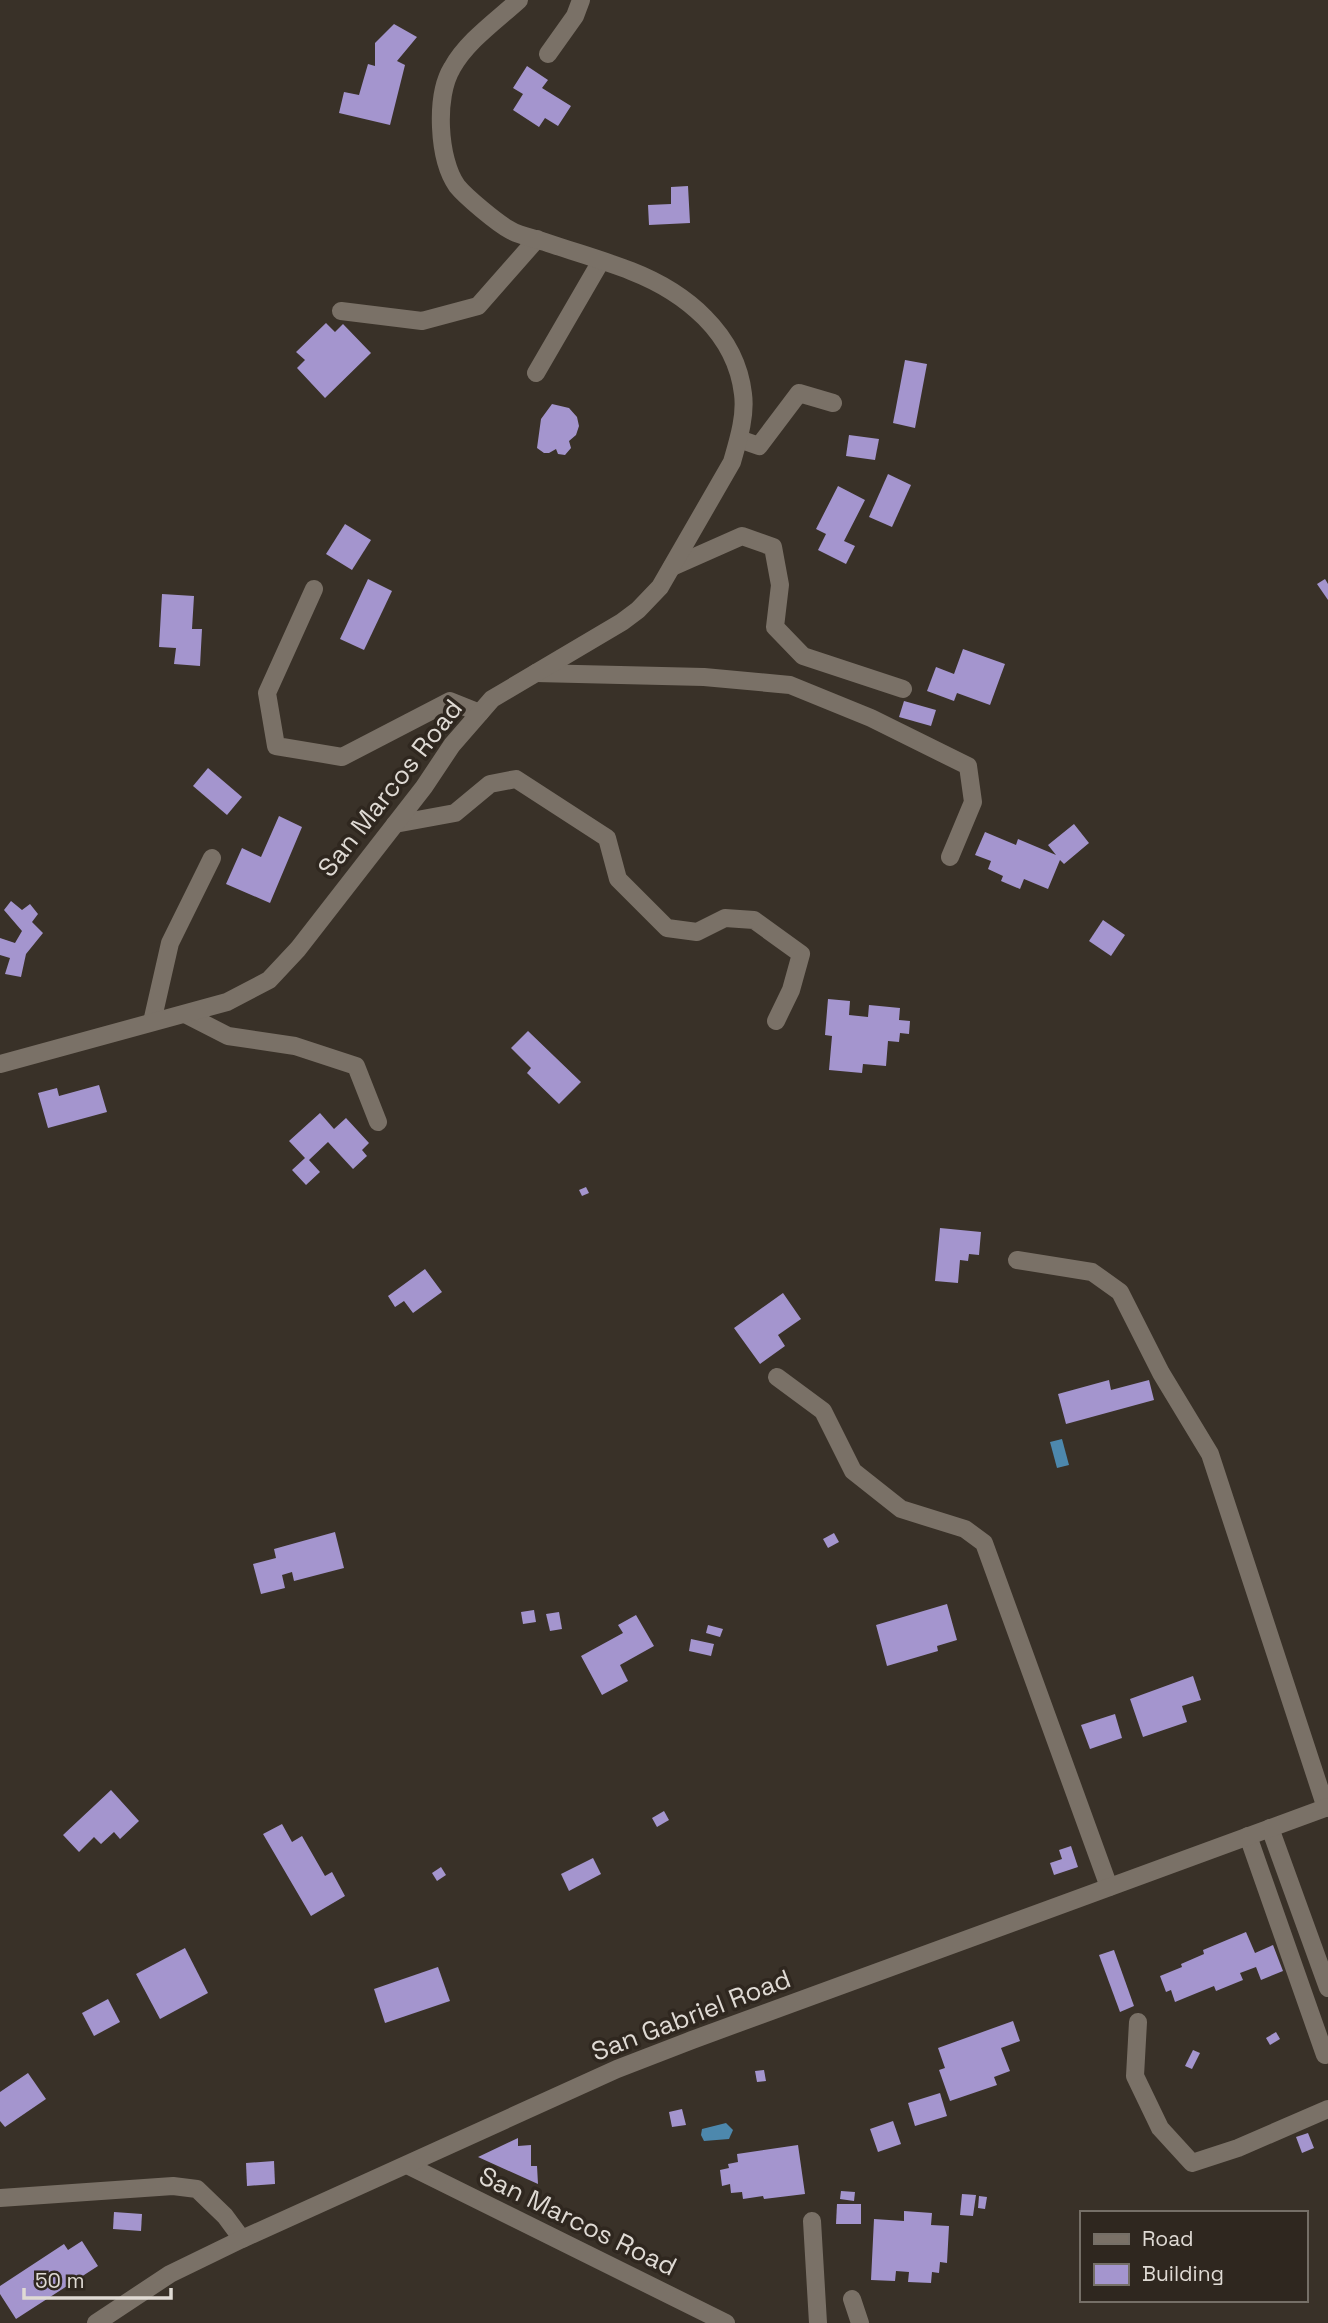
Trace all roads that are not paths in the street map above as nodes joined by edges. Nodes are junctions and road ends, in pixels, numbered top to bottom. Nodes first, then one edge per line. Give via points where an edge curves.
1 (519, 0) edge
2 (581, 0) edge
3 (548, 54) dead end
4 (537, 239) junction
5 (601, 261) junction
6 (341, 311) dead end
7 (536, 373) dead end
8 (833, 403) dead end
9 (739, 439) junction
10 (672, 566) junction
11 (314, 589) dead end
12 (536, 673) junction
13 (902, 689) dead end
14 (480, 713) junction
15 (395, 824) junction
16 (950, 857) dead end
17 (212, 858) dead end
18 (185, 1014) junction
19 (776, 1021) dead end
20 (152, 1022) junction
21 (0, 1064) edge
22 (378, 1122) dead end
23 (1017, 1260) dead end
24 (777, 1377) dead end
25 (1327, 1807) edge
26 (1270, 1828) junction
27 (1248, 1836) junction
28 (1109, 1887) junction
29 (1328, 1988) edge
30 (1138, 2022) dead end
31 (1325, 2055) dead end
32 (1328, 2109) edge
33 (407, 2165) junction
34 (0, 2198) edge
35 (812, 2221) dead end
36 (242, 2239) junction
37 (852, 2299) dead end
38 (96, 2323) edge
39 (726, 2323) edge
40 (818, 2323) edge
41 (860, 2323) edge

1 - 4 street, San Marcos Road via 461,54 450,71 440,116 441,137 457,186 511,230
2 - 3 street
4 - 5 street, San Marcos Road
4 - 6 street via 478,306 422,321
5 - 7 street
5 - 9 street, San Marcos Road via 679,295 712,325 736,362 744,396
8 - 9 street via 799,393 759,446
9 - 10 street, San Marcos Road via 732,462
10 - 12 street, San Marcos Road via 638,610
10 - 13 street via 742,536 774,547 780,585 775,627 803,656
11 - 14 street via 267,694 276,746 342,757 450,701
12 - 14 street, San Marcos Road via 492,699
12 - 16 street via 704,677 790,685 871,718 968,766 973,802
14 - 15 street, San Marcos Road
15 - 18 street, San Marcos Road via 269,980 227,1002
15 - 19 street via 455,813 490,785 516,779 607,838 618,879 667,928 697,932 726,918 754,920 801,954
17 - 20 street via 170,943
18 - 20 street, San Marcos Road
18 - 22 street via 228,1036 295,1046 356,1066
20 - 21 street, San Marcos Road
23 - 25 street via 1092,1272 1120,1292 1210,1454
24 - 28 street via 823,1410 853,1471 901,1509 965,1529 984,1544
25 - 26 street, San Gabriel Road
26 - 27 street, San Gabriel Road
26 - 29 street
27 - 28 street, San Gabriel Road
27 - 31 street
28 - 33 street, San Gabriel Road via 617,2069
30 - 32 street via 1135,2076 1160,2128 1192,2163
33 - 36 street, San Gabriel Road
33 - 39 street, San Marcos Road
34 - 36 street via 173,2186 197,2189
35 - 40 street
36 - 38 street, San Gabriel Road via 170,2274
37 - 41 street

